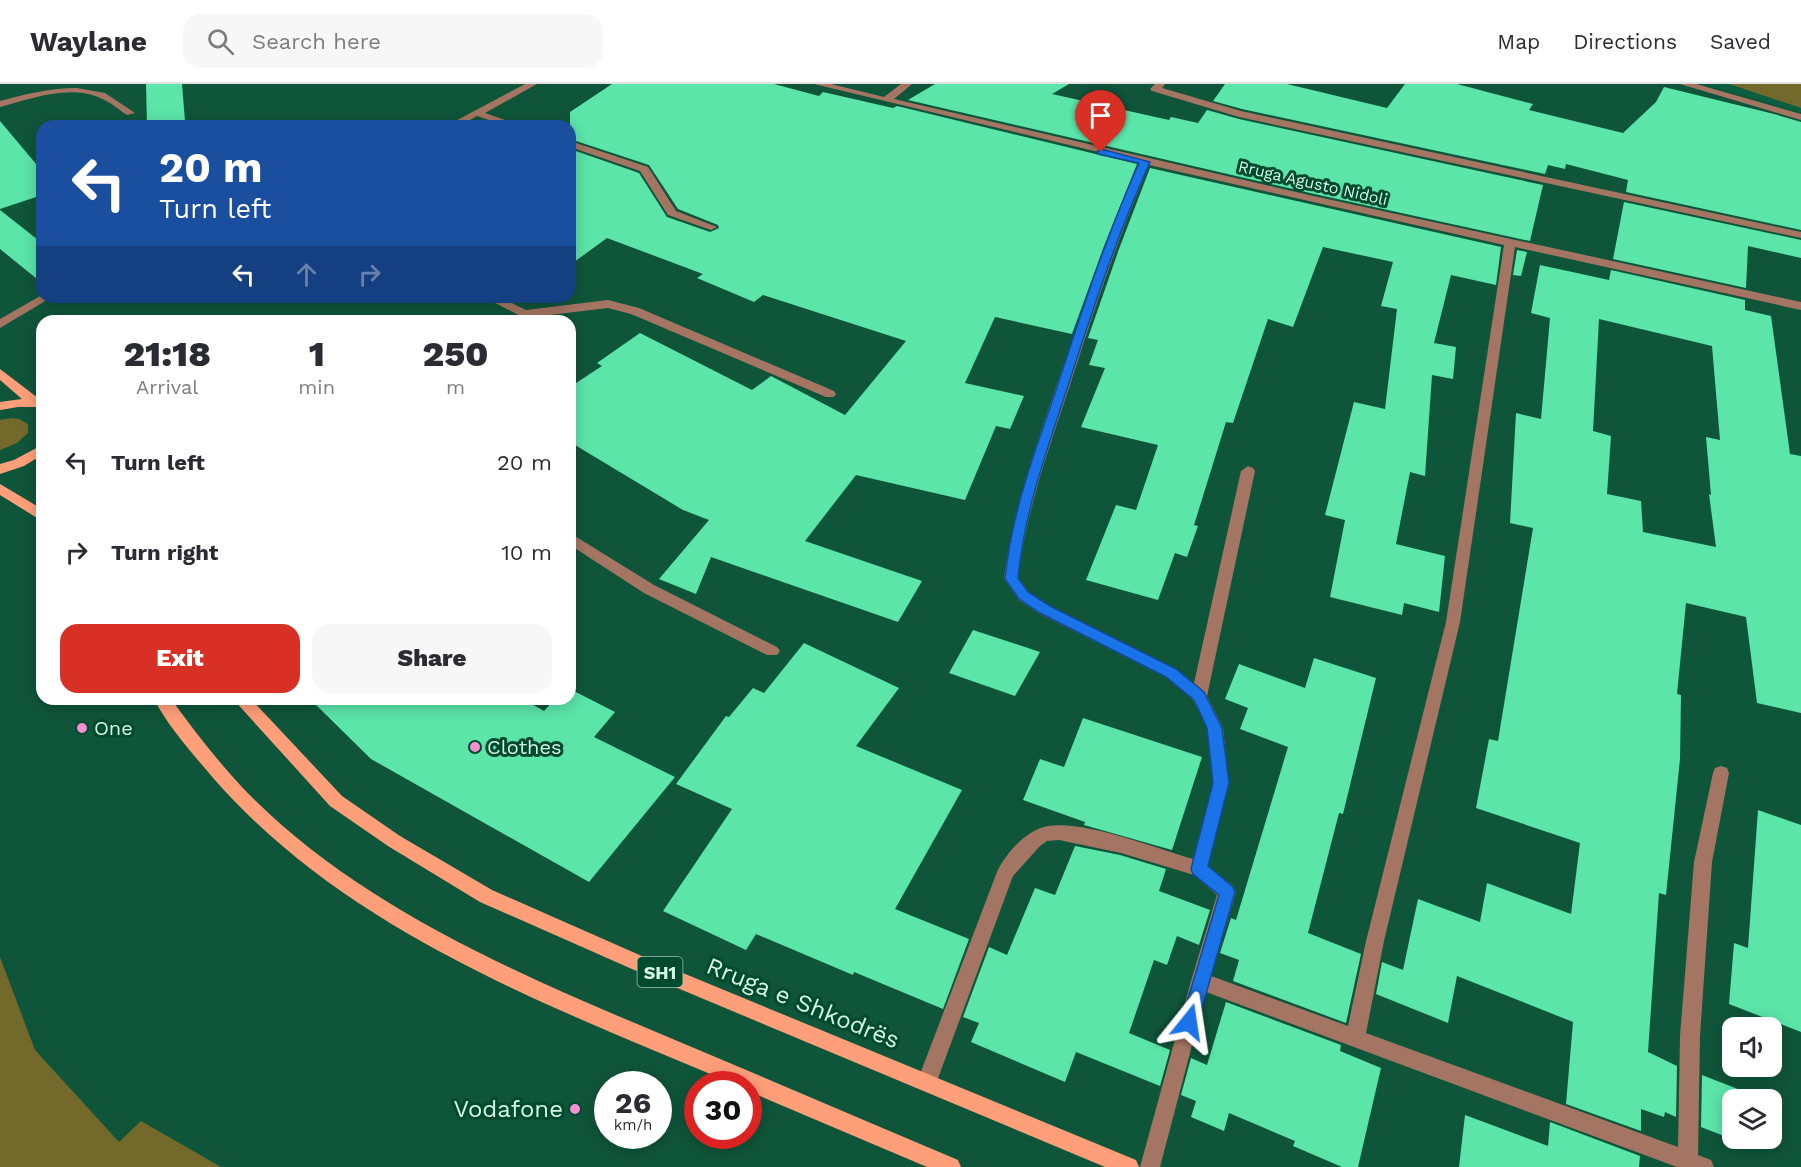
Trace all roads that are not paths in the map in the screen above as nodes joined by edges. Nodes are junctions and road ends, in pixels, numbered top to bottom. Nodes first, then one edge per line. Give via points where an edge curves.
1 (532, 84) edge
2 (819, 84) edge
3 (907, 84) edge
4 (1685, 84) edge
5 (1157, 86) edge
6 (886, 100) junction
7 (0, 104) edge
8 (130, 113) dead end
9 (476, 113) junction
10 (1801, 117) edge
11 (463, 120) edge
12 (498, 120) edge
13 (576, 146) edge
14 (1145, 162) junction
15 (711, 227) dead end
16 (1801, 235) edge
17 (1510, 244) junction
18 (36, 303) edge
19 (502, 303) edge
20 (1801, 306) edge
21 (0, 324) edge
22 (0, 373) edge
23 (830, 394) dead end
24 (36, 402) edge
25 (36, 404) edge
26 (0, 406) edge
27 (36, 453) edge
28 (0, 469) edge
29 (1248, 471) dead end
30 (0, 489) edge
31 (36, 512) edge
32 (576, 542) edge
33 (772, 651) dead end
34 (1199, 696) junction
35 (166, 705) edge
36 (247, 705) edge
37 (1721, 773) dead end
38 (1199, 869) junction
39 (1200, 981) junction
40 (1355, 1039) junction
41 (927, 1082) junction
42 (1693, 1165) edge
43 (951, 1167) edge
44 (1129, 1167) edge
45 (1150, 1167) edge

1 - 9 street
2 - 6 street, Rruga Agusto Nidoli
3 - 6 street
4 - 10 street
5 - 16 street via 1239,114
6 - 14 street, Rruga Agusto Nidoli
7 - 8 street via 51,91 86,89
9 - 11 street
9 - 12 street
13 - 15 street via 644,169 672,213
14 - 17 street, Rruga Agusto Nidoli
14 - 34 street via 1093,294 1031,482 1011,579 1024,596 1045,610 1171,673
17 - 20 street, Rruga Agusto Nidoli
17 - 40 street via 1453,622 1375,940
18 - 21 street
19 - 23 street via 524,314 608,304 634,311
22 - 24 main road
25 - 26 main road
27 - 28 main road
29 - 34 street
30 - 31 main road
32 - 33 street via 649,589
34 - 38 street via 1215,728 1221,783
35 - 43 main road via 242,799 297,847 351,889 474,962
36 - 41 main road, Rruga e Shkodrës / SH1 via 336,801 486,896
37 - 42 street via 1703,862 1690,1036
38 - 39 street via 1227,892
38 - 41 street via 1071,832 1046,834 1024,848 1006,872
39 - 40 street
39 - 45 street
40 - 42 street
41 - 44 main road, Rruga e Shkodrës / SH1

